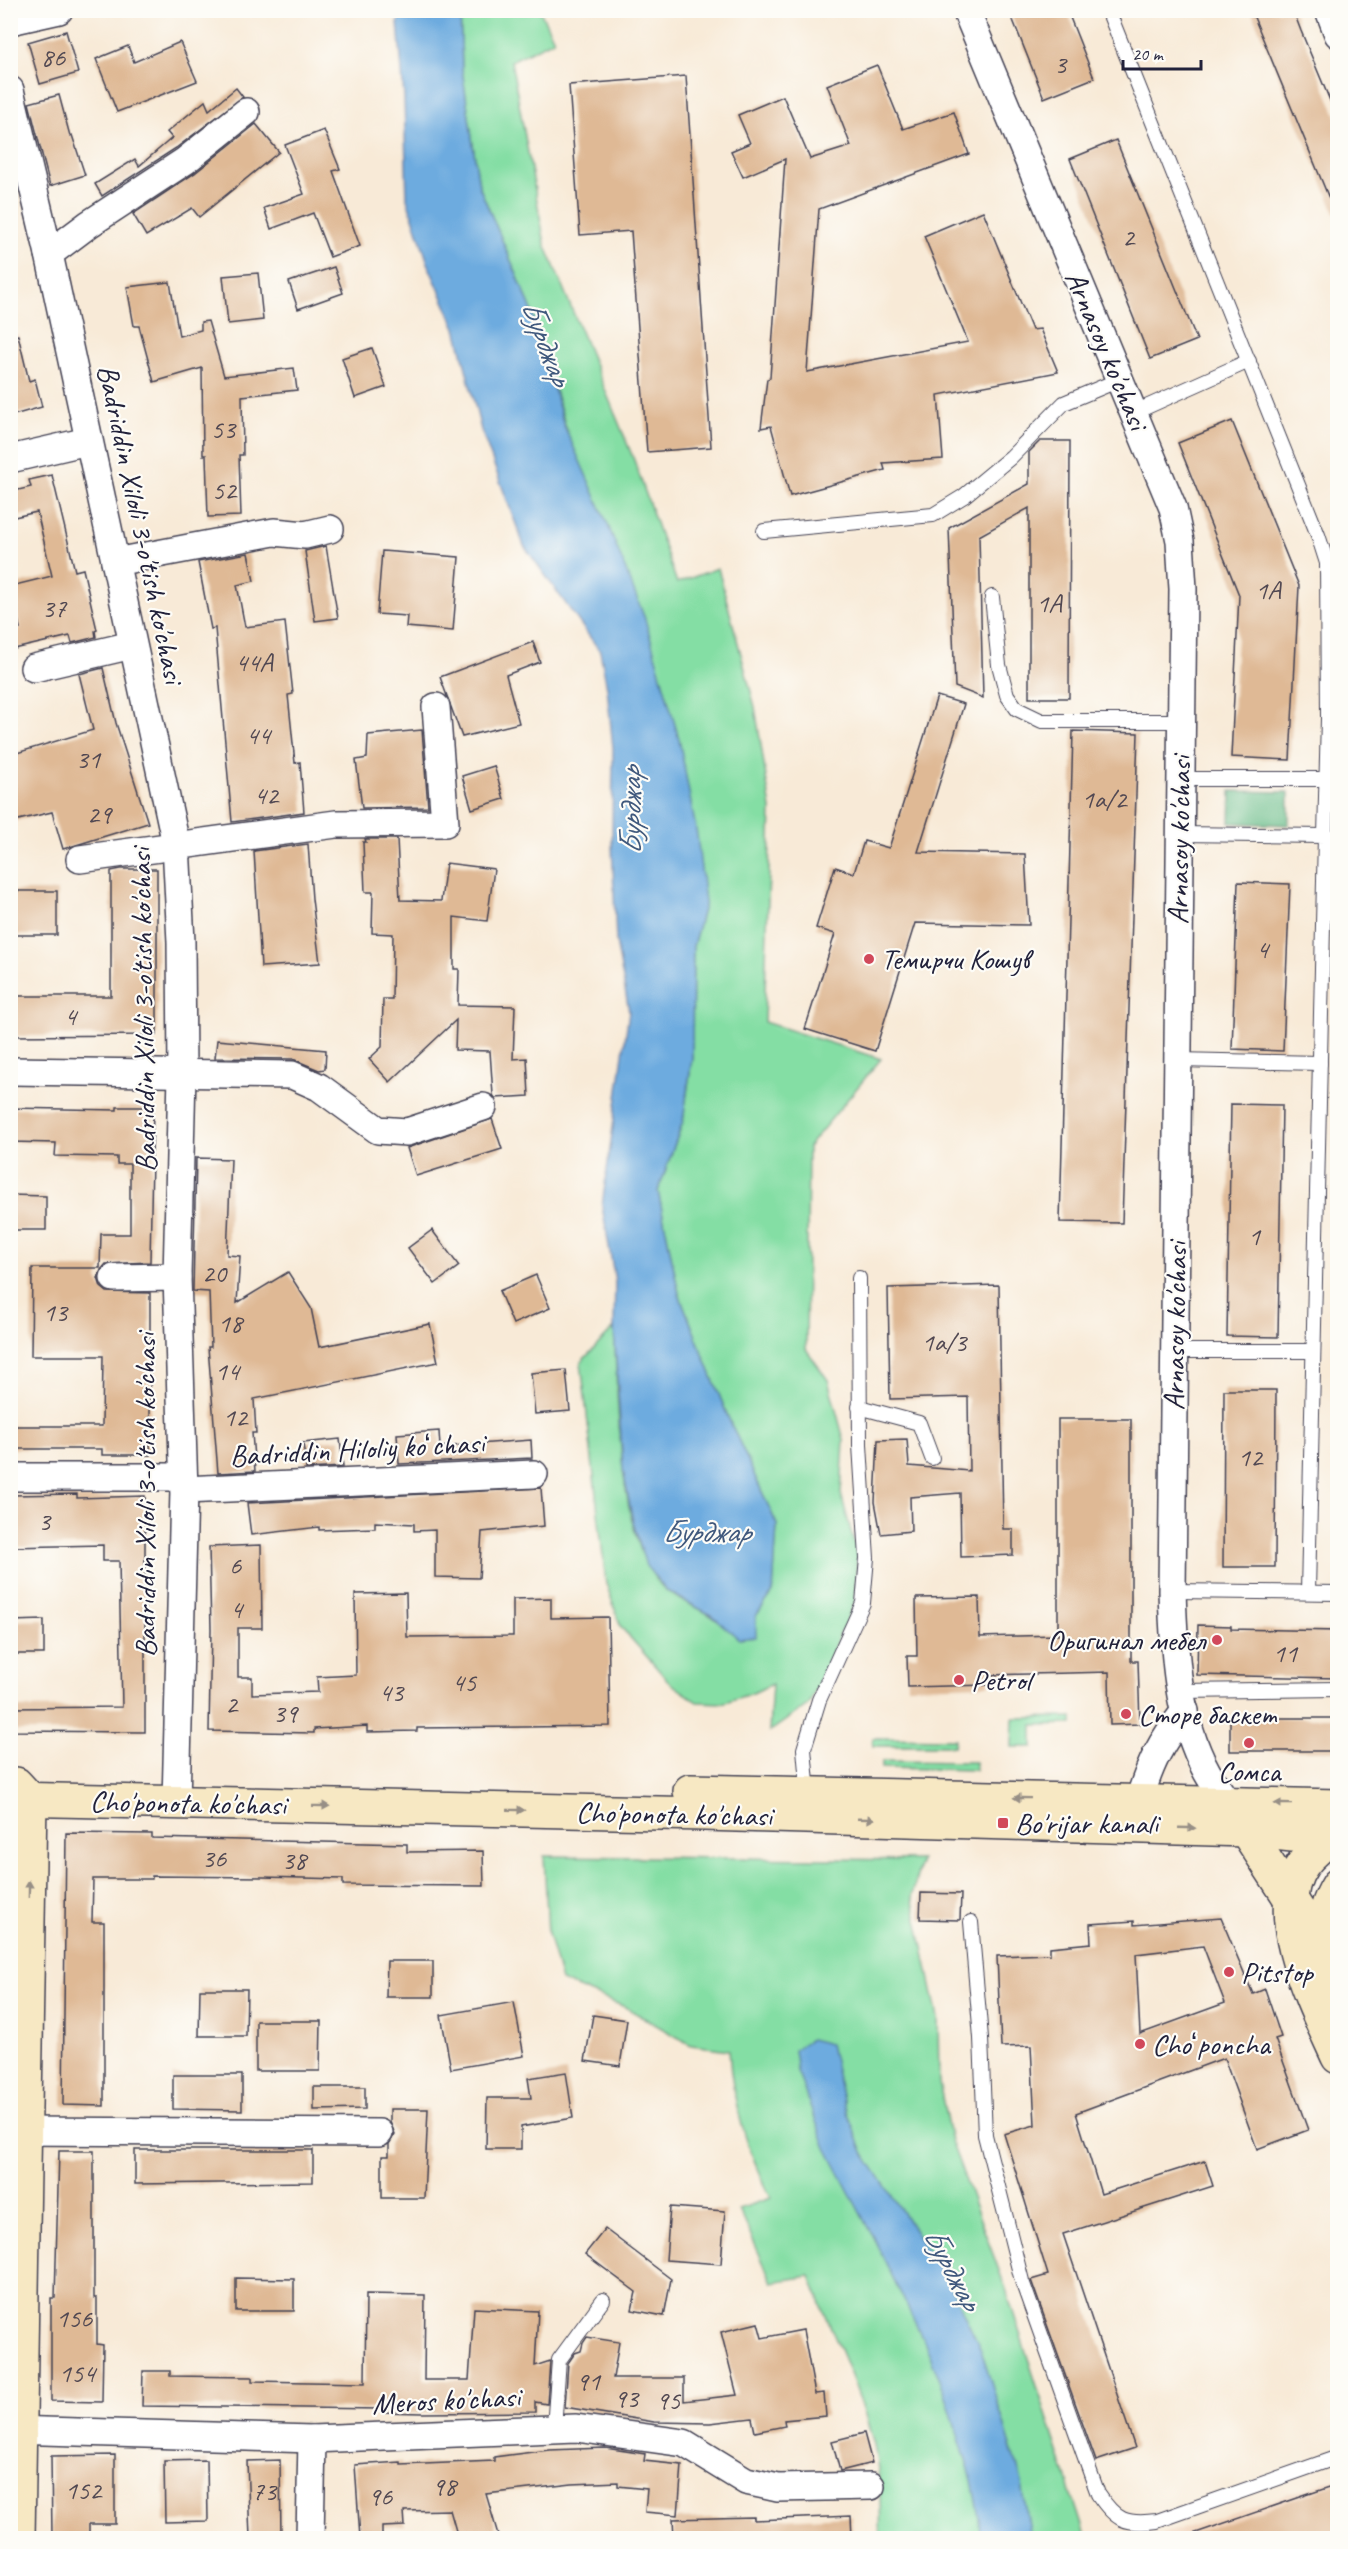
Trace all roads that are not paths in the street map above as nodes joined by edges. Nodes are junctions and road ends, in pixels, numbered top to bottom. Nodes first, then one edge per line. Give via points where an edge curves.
1 (59, 10) edge
2 (966, 10) edge
3 (1108, 10) edge
4 (1329, 10) edge
5 (10, 21) edge
6 (1338, 34) edge
7 (10, 90) edge
8 (246, 112) dead end
9 (50, 254) junction
10 (1249, 361) junction
11 (1119, 380) junction
12 (1133, 413) junction
13 (88, 441) junction
14 (10, 459) edge
15 (330, 529) dead end
16 (764, 531) dead end
17 (115, 562) junction
18 (993, 597) dead end
19 (132, 645) junction
20 (34, 668) dead end
21 (436, 707) dead end
22 (1180, 720) junction
23 (1180, 779) junction
24 (1327, 779) junction
25 (1179, 834) junction
26 (1325, 836) junction
27 (176, 844) junction
28 (80, 859) dead end
29 (1177, 1060) junction
30 (1320, 1063) junction
31 (10, 1071) edge
32 (182, 1074) junction
33 (483, 1107) dead end
34 (177, 1277) junction
35 (114, 1278) dead end
36 (859, 1278) dead end
37 (1175, 1351) junction
38 (1313, 1351) junction
39 (859, 1407) junction
40 (932, 1458) dead end
41 (534, 1474) dead end
42 (10, 1477) edge
43 (183, 1483) junction
44 (1172, 1591) junction
45 (1308, 1592) junction
46 (1338, 1593) edge
47 (1338, 1689) edge
48 (1183, 1701) junction
49 (15, 1789) edge
50 (176, 1792) junction
51 (806, 1801) junction
52 (1139, 1801) junction
53 (1228, 1803) junction
54 (1338, 1806) edge
55 (1245, 1830) junction
56 (1335, 1838) edge
57 (1338, 1885) edge
58 (1291, 1898) junction
59 (970, 1922) dead end
60 (1322, 1947) junction
61 (1338, 2000) edge
62 (1338, 2057) edge
63 (18, 2131) edge
64 (379, 2133) dead end
65 (603, 2300) dead end
66 (554, 2428) junction
67 (15, 2430) edge
68 (312, 2439) junction
69 (1338, 2457) edge
70 (871, 2486) dead end
71 (18, 2538) edge
72 (310, 2538) edge

1 - 5 street
2 - 11 street, Arnasoy ko'chasi
3 - 10 lane
4 - 6 street
7 - 9 street, Badriddin Xiloli 3-o'tish ko'chasi
8 - 9 street via 185,161
9 - 13 street, Badriddin Xiloli 3-o'tish ko'chasi
10 - 12 lane
10 - 24 lane via 1327,563
11 - 12 street, Arnasoy ko'chasi
11 - 16 lane via 1064,403 1011,457 964,496 933,515
12 - 22 street, Arnasoy ko'chasi via 1173,508 1180,541
13 - 14 street
13 - 17 street, Badriddin Xiloli 3-o'tish ko'chasi
15 - 17 street via 305,535 274,532
17 - 19 street, Badriddin Xiloli 3-o'tish ko'chasi
18 - 22 lane via 999,665 1006,695 1017,709 1042,722
19 - 20 street
19 - 27 street, Badriddin Xiloli 3-o'tish ko'chasi
21 - 27 street via 445,823 336,824
22 - 23 street, Arnasoy ko'chasi
23 - 24 lane
23 - 25 street, Arnasoy ko'chasi
24 - 26 lane
25 - 26 lane
25 - 29 street, Arnasoy ko'chasi
26 - 30 lane
27 - 28 street
27 - 32 street, Badriddin Xiloli 3-o'tish ko'chasi
29 - 30 lane
29 - 37 street, Arnasoy ko'chasi
30 - 38 lane
31 - 32 street
32 - 33 street via 292,1075 319,1087 378,1130 394,1133
32 - 34 street, Badriddin Xiloli 3-o'tish ko'chasi
34 - 35 street
34 - 43 street, Badriddin Xiloli 3-o'tish ko'chasi
36 - 39 lane
37 - 38 lane
37 - 44 street, Arnasoy ko'chasi
38 - 45 lane
39 - 40 lane via 919,1423
39 - 51 lane via 867,1558 863,1603 819,1700 804,1749
41 - 43 street, Badriddin Hiloliy koʻchasi
42 - 43 street, Badriddin Hiloliy koʻchasi
43 - 50 street, Badriddin Xiloli 3-o'tish ko'chasi
44 - 45 lane
44 - 48 street, Arnasoy ko'chasi via 1174,1643
45 - 46 lane
47 - 48 lane
48 - 52 street via 1148,1769
48 - 53 street, Arnasoy ko'chasi via 1201,1758
49 - 50 main road, Cho'ponota ko'chasi
63 -> 49 main road
50 - 51 main road, Cho'ponota ko'chasi via 703,1803
52 -> 51 main road, Cho'ponota ko'chasi
51 -> 55 main road, Cho'ponota ko'chasi
52 - 53 main road, Cho'ponota ko'chasi
54 -> 53 main road, Cho'ponota ko'chasi
53 - 55 main road, Arnasoy ko'chasi
55 - 56 main road, Cho'ponota ko'chasi
55 - 58 main road, Arnasoy ko'chasi
56 - 58 main road via 1302,1864
57 - 60 main road, Arnasoy ko'chasi via 1325,1914
58 - 60 main road, Arnasoy ko'chasi
58 - 62 main road via 1290,1916 1297,1951
59 - 69 lane via 985,2135 1022,2281 1098,2494 1116,2517 1138,2523 1157,2521
60 - 61 main road, Arnasoy ko'chasi
63 - 64 street
63 - 67 main road
65 - 66 lane via 559,2360
66 - 68 street, Meros ko'chasi
66 - 70 street, Meros ko'chasi via 684,2443 746,2481 778,2488
67 - 68 street, Meros ko'chasi
67 - 71 main road
68 - 72 street

